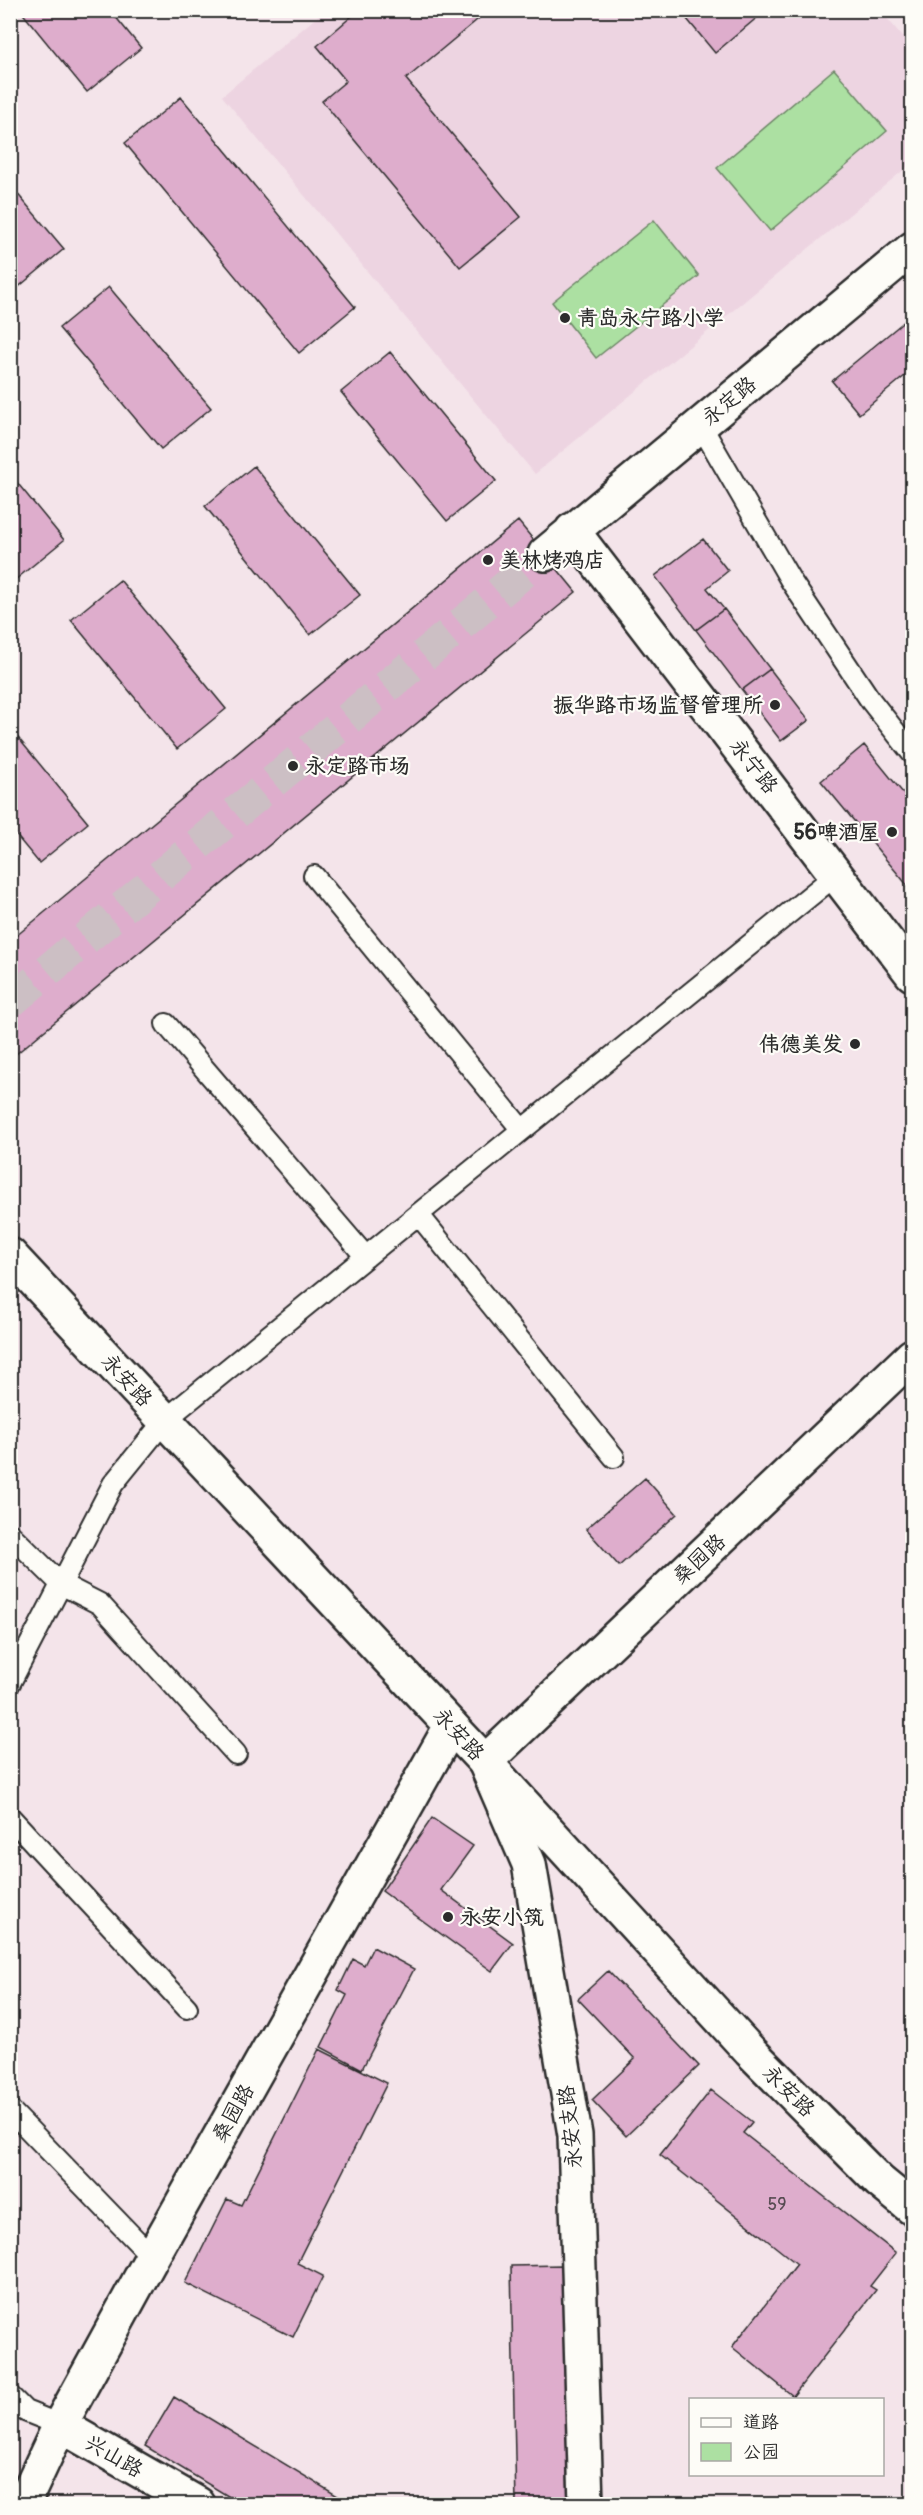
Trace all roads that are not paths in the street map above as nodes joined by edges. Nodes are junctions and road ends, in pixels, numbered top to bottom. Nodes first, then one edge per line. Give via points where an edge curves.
1 (912, 249) edge
2 (700, 424) junction
3 (572, 530) junction
4 (545, 554) tunnel mouth
5 (912, 753) edge
6 (837, 874) junction
7 (314, 876) dead end
8 (912, 974) edge
9 (166, 1024) dead end
10 (522, 1130) junction
11 (418, 1214) junction
12 (10, 1255) edge
13 (366, 1257) junction
14 (912, 1356) edge
15 (165, 1420) junction
16 (614, 1456) dead end
17 (10, 1534) edge
18 (62, 1584) junction
19 (10, 1683) edge
20 (452, 1726) junction
21 (236, 1754) dead end
22 (485, 1762) junction
23 (10, 1817) edge
24 (187, 2008) dead end
25 (10, 2110) edge
26 (912, 2208) edge
27 (152, 2257) junction
28 (10, 2396) edge
29 (60, 2425) junction
30 (23, 2505) edge
31 (198, 2505) edge
32 (585, 2505) edge

1 - 2 street, 永定路
2 - 3 street, 永定路
2 - 5 lane via 790,581 871,701
3 - 4 street, 永定路
3 - 6 street, 永宁路
6 - 8 street, 永宁路
6 - 10 lane
7 - 10 lane
9 - 13 lane
10 - 11 lane
11 - 13 lane
11 - 16 lane
12 - 15 street, 永安路
13 - 15 lane
14 - 22 street, 桑园路
15 - 18 lane via 113,1484
15 - 20 street, 永安路
17 - 18 lane
18 - 19 lane
18 - 21 lane via 100,1604
20 - 22 street, 永安路
20 - 27 street, 桑园路
22 - 26 street, 永安路 via 750,2051 879,2181
22 - 32 street, 永安支路 via 529,1864 575,2135
23 - 24 lane
25 - 27 lane
27 - 29 street, 桑园路
28 - 29 lane via 25,2411
29 - 30 street, 桑园路
29 - 31 street, 兴山路

